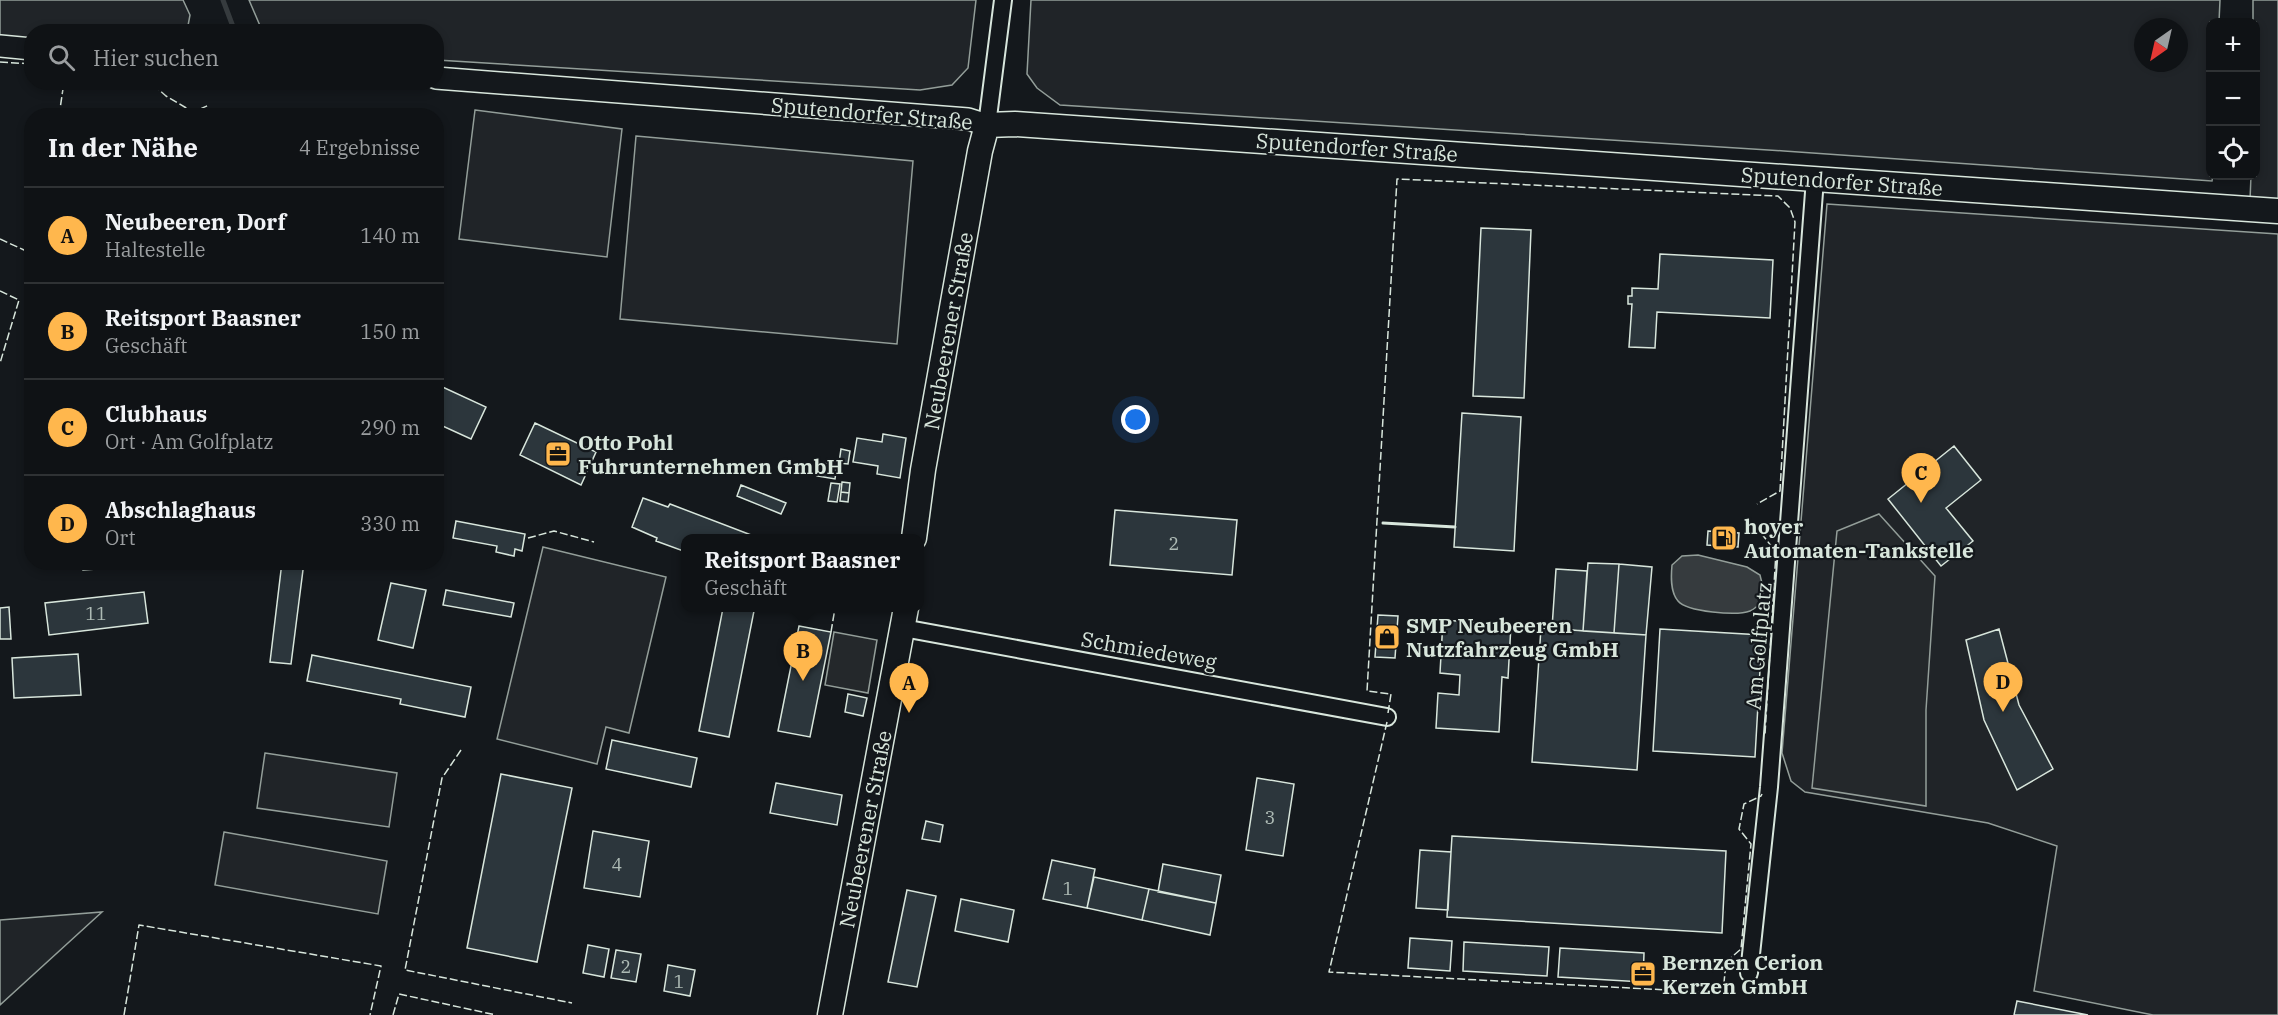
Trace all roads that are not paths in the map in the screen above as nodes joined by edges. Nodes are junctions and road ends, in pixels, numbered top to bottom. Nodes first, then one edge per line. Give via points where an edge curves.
1 (1003, 0) edge
2 (0, 46) edge
3 (24, 48) edge
4 (444, 79) edge
5 (987, 125) junction
6 (1815, 179) junction
7 (2278, 211) edge
8 (915, 534) edge
9 (904, 618) edge
10 (1388, 717) dead end
11 (1749, 973) dead end
12 (830, 1015) edge

1 - 5 street
2 - 3 street
4 - 5 street, Sputendorfer Straße via 968,119
5 - 6 main road, Sputendorfer Straße
5 - 8 main road, Neubeerener Straße via 923,470
6 - 7 main road, Sputendorfer Straße
6 - 11 street, Am Golfplatz via 1769,787
9 - 10 street, Schmiedeweg
9 - 12 main road, Neubeerener Straße

